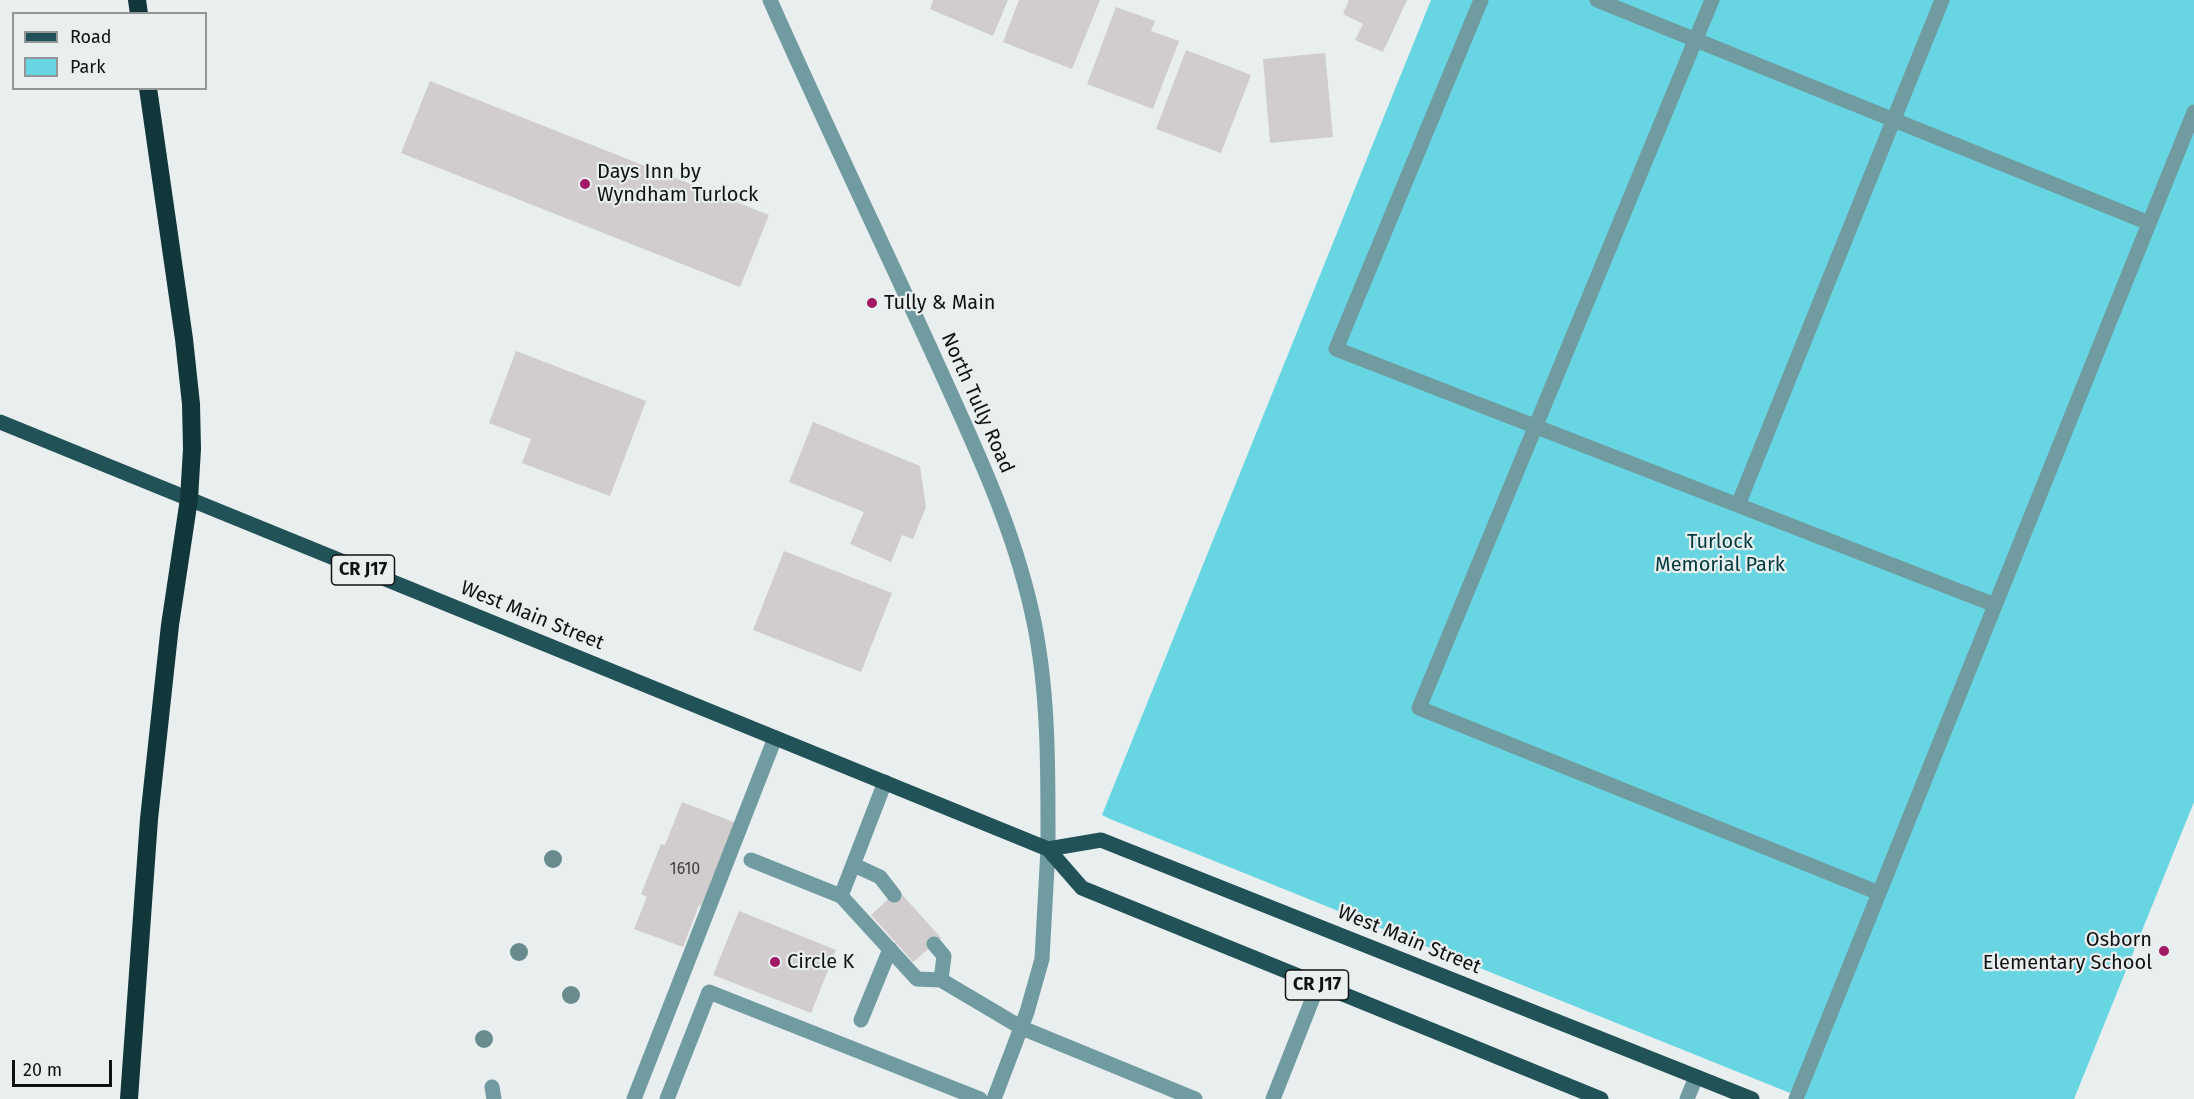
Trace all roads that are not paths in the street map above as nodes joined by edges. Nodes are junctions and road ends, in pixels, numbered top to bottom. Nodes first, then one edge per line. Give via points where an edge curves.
1 (770, 0) edge
2 (1481, 0) edge
3 (1597, 0) edge
4 (1712, 0) edge
5 (1942, 0) edge
6 (1696, 40) junction
7 (148, 90) edge
8 (2194, 112) edge
9 (1893, 119) junction
10 (2149, 223) junction
11 (0, 422) edge
12 (1536, 426) junction
13 (189, 499) junction
14 (1738, 505) junction
15 (1995, 605) junction
16 (775, 738) junction
17 (885, 782) junction
18 (1048, 849) junction
19 (751, 860) dead end
20 (854, 865) junction
21 (1879, 893) junction
22 (894, 895) dead end
23 (841, 896) junction
24 (934, 944) dead end
25 (890, 949) junction
26 (941, 980) junction
27 (1318, 985) junction
28 (861, 1020) dead end
29 (1022, 1028) junction
30 (1696, 1077) junction
31 (129, 1099) edge
32 (634, 1099) edge
33 (667, 1099) edge
34 (980, 1099) edge
35 (994, 1099) edge
36 (1195, 1099) edge
37 (1273, 1099) edge
38 (1601, 1099) edge
39 (1687, 1099) edge
40 (1752, 1099) edge
41 (1796, 1099) edge

1 - 18 street, North Tully Road via 979,456 1013,543 1040,658 1047,747
2 - 12 street via 1336,349
3 - 6 street
4 - 6 street
5 - 9 street
6 - 9 street
6 - 12 street
7 - 13 highway via 189,382
8 - 10 street
9 - 10 street
9 - 14 street
10 - 15 street
11 - 13 main road, West Main Street / CR J17
12 - 14 street
12 - 21 street via 1419,708
13 - 16 main road, West Main Street / CR J17
13 - 31 highway via 170,625 149,819
14 - 15 street
15 - 21 street
16 - 17 main road, West Main Street / CR J17
16 - 32 street
17 - 18 main road, West Main Street / CR J17
17 - 20 street
18 - 27 main road, West Main Street / CR J17 via 1082,888
18 - 29 street, North Tully Road via 1042,959
18 - 30 main road, West Main Street / CR J17 via 1101,840
19 - 23 street
20 - 22 street via 880,877
20 - 23 street
21 - 41 street
23 - 25 street
24 - 26 street via 944,956
25 - 26 street via 917,980
25 - 28 street
26 - 29 street
27 - 37 street
27 - 38 main road, West Main Street / CR J17
29 - 35 street, North Tully Road
29 - 36 street
30 - 39 street
30 - 40 main road, West Main Street / CR J17
33 - 34 street via 710,992

